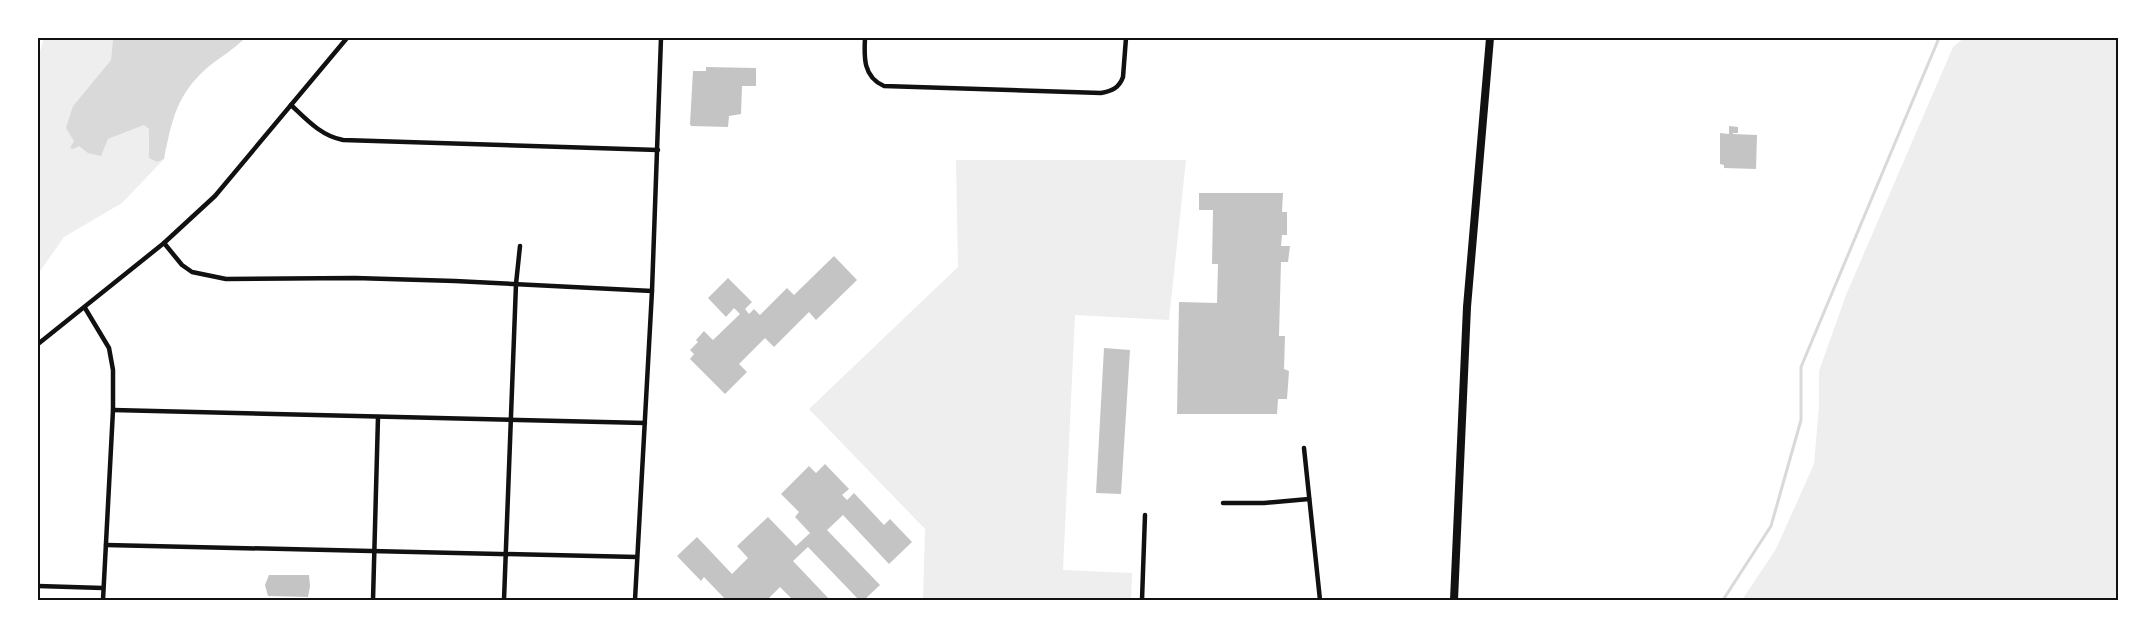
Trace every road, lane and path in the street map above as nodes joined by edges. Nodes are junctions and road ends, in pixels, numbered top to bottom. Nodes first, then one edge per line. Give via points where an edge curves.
1 (347, 38) edge
2 (661, 38) edge
3 (865, 38) edge
4 (1126, 38) edge
5 (1490, 38) edge
6 (291, 105) junction
7 (658, 150) junction
8 (164, 243) junction
9 (520, 246) dead end
10 (516, 284) junction
11 (652, 291) junction
12 (85, 308) junction
13 (38, 344) edge
14 (113, 410) junction
15 (378, 417) junction
16 (510, 420) junction
17 (645, 423) junction
18 (1304, 448) dead end
19 (1309, 499) junction
20 (1223, 503) dead end
21 (1145, 515) dead end
22 (106, 545) junction
23 (374, 551) junction
24 (506, 554) junction
25 (637, 557) junction
26 (38, 586) edge
27 (103, 588) junction
28 (103, 600) edge
29 (373, 600) edge
30 (504, 600) edge
31 (635, 600) edge
32 (1142, 600) edge
33 (1320, 600) edge
34 (1454, 600) edge

1 - 6 street
2 - 7 street
3 - 4 street via 866,68 873,79 887,87 1101,93 1112,91 1121,83
5 - 34 main road via 1467,307
6 - 7 street via 314,127 343,140
6 - 8 street via 215,196
7 - 11 street
8 - 10 street via 192,273 208,277
8 - 12 street
9 - 10 street
10 - 11 street
10 - 16 street
11 - 17 street
12 - 13 street
12 - 14 street via 109,348
14 - 15 street
14 - 22 street
15 - 16 street
15 - 23 street
16 - 17 street
16 - 24 street
17 - 25 street
18 - 19 street
19 - 20 street
19 - 33 street
21 - 32 street
22 - 23 street
22 - 27 street
23 - 24 street
23 - 29 street
24 - 25 street
24 - 30 street
25 - 31 street
26 - 27 street
27 - 28 street

